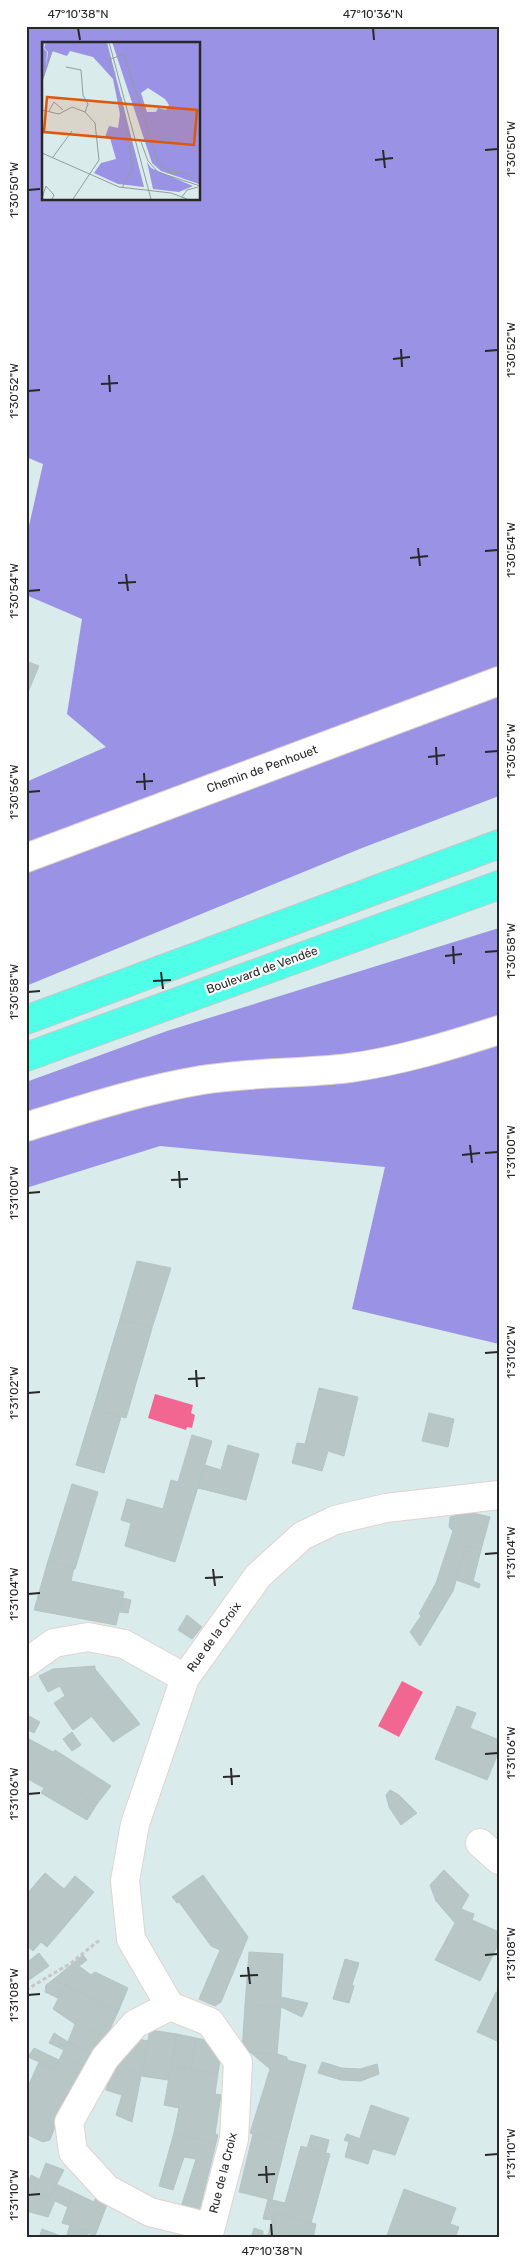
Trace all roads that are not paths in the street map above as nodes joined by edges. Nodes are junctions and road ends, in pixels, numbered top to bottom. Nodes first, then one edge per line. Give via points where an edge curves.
1 (499, 682) edge
2 (499, 844) edge
3 (26, 858) edge
4 (499, 885) edge
5 (26, 1020) edge
6 (499, 1030) edge
7 (26, 1056) edge
8 (26, 1127) edge
9 (499, 1495) edge
10 (26, 1663) edge
11 (185, 1678) junction
12 (170, 2006) junction
13 (209, 2232) edge

1 - 3 street, Chemin de Penhouet
2 - 5 highway
4 - 7 highway, Boulevard de Vendée
6 - 8 street via 420,1055 348,1068 201,1080 109,1102
9 - 11 street, Rue de la Croix via 386,1508 335,1520 302,1536 258,1576
10 - 11 street via 54,1642 88,1637 124,1644
11 - 12 street, Rue de la Croix via 135,1824 125,1881 132,1939
12 - 13 street, Rue de la Croix via 210,2022 238,2062 234,2139
12 - 13 street, Rue de la Croix via 135,2024 105,2058 69,2122 73,2152 107,2189 150,2212

